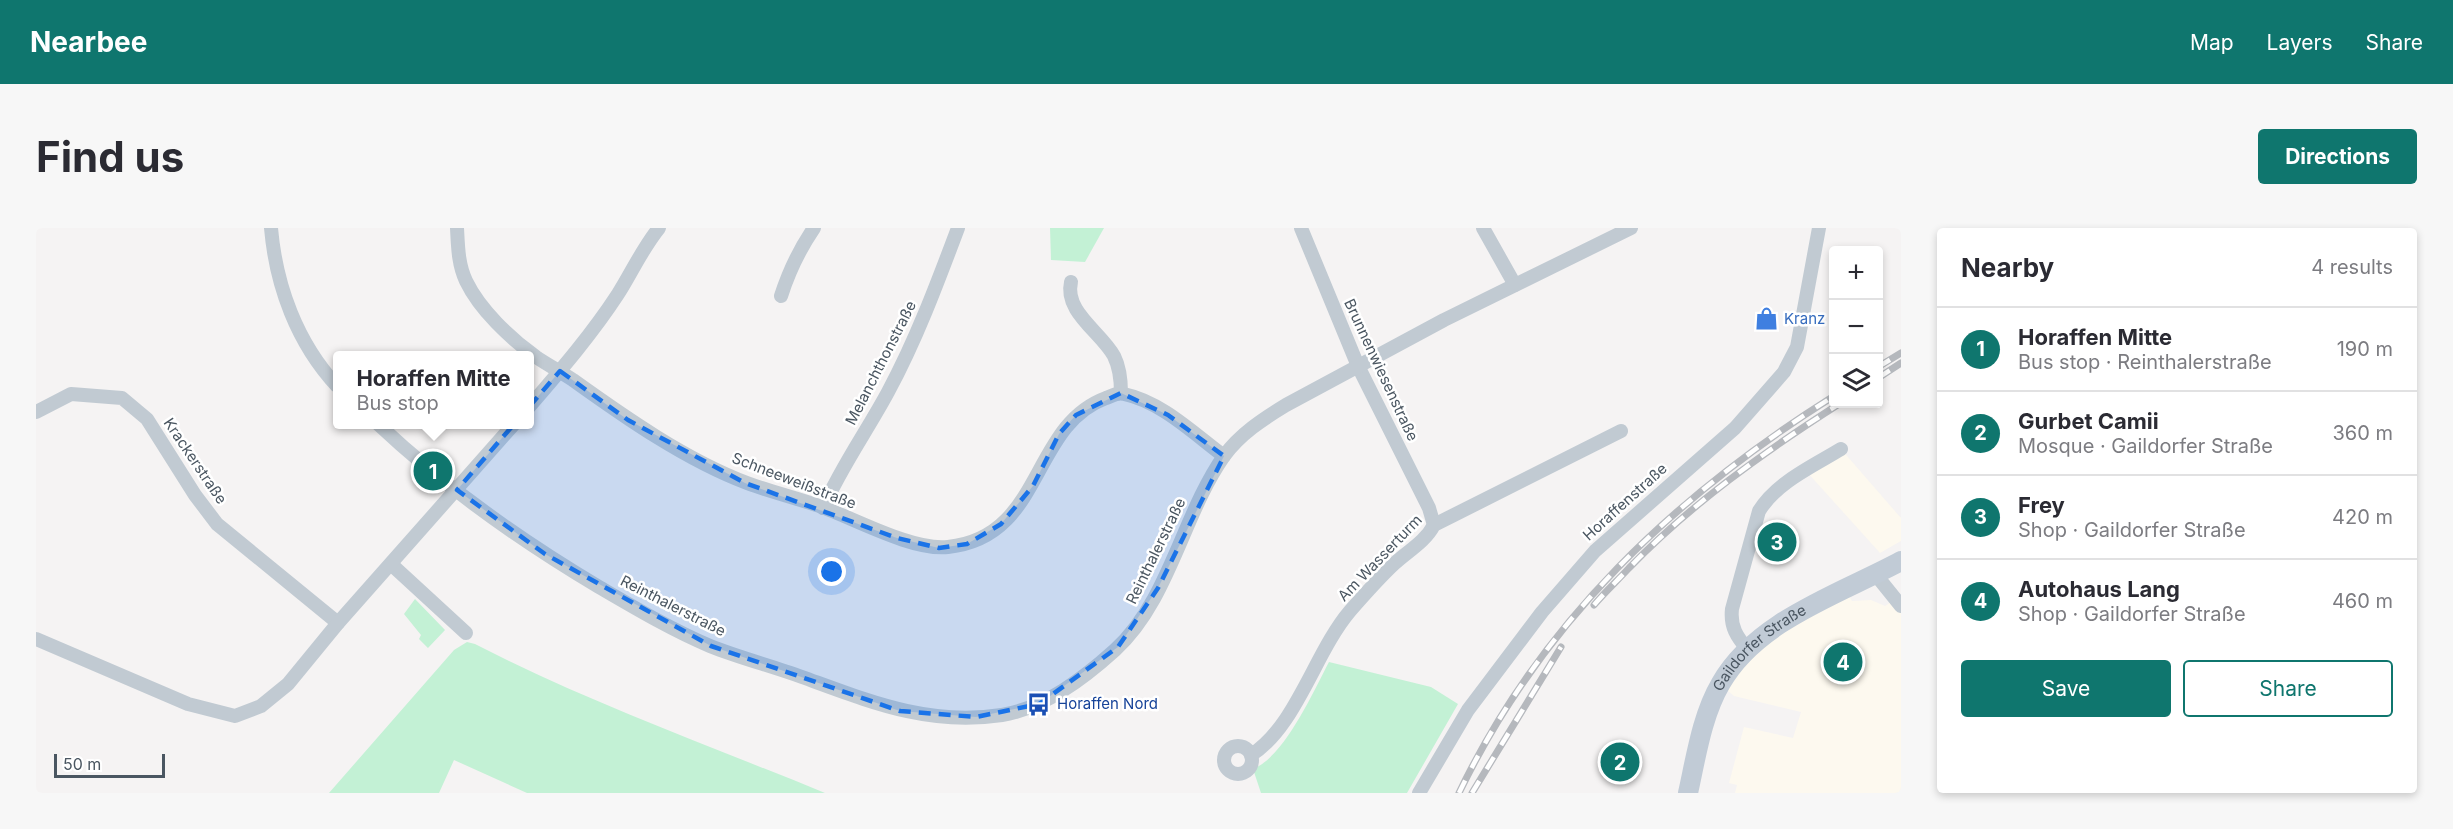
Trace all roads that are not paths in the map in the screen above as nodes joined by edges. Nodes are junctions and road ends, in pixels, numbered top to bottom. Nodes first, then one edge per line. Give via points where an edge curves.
1 (271, 228) edge
2 (457, 228) edge
3 (659, 228) edge
4 (814, 228) edge
5 (958, 228) edge
6 (1301, 228) edge
7 (1483, 228) edge
8 (1631, 228) edge
9 (1819, 228) edge
10 (1071, 282) dead end
11 (1515, 285) junction
12 (781, 296) dead end
13 (529, 351) edge
14 (534, 355) edge
15 (1358, 366) junction
16 (560, 371) junction
17 (333, 381) edge
18 (1121, 393) junction
19 (534, 401) edge
20 (36, 412) edge
21 (384, 429) edge
22 (510, 429) edge
23 (1621, 430) dead end
24 (1841, 448) dead end
25 (1224, 456) junction
26 (457, 490) junction
27 (823, 508) junction
28 (1434, 525) junction
29 (1901, 561) edge
30 (392, 565) junction
31 (1876, 575) junction
32 (1901, 606) edge
33 (338, 623) junction
34 (466, 633) dead end
35 (36, 639) edge
36 (1748, 650) junction
37 (1251, 755) dead end
38 (1419, 793) edge
39 (1688, 793) edge

1 - 17 street via 273,257 293,319
2 - 13 street, Schneeweißstraße via 466,282 497,322
3 - 16 street via 644,246 617,295
4 - 12 street via 801,246
5 - 27 street, Melanchthonstraße via 916,337
6 - 15 street, Brunnenwiesenstraße
7 - 11 street
8 - 11 street, Reinthalerstraße
9 - 38 street, Horaffenstraße via 1797,347 1784,372 1735,428 1628,520 1564,586 1468,711
10 - 18 street via 1069,293 1074,306 1113,355 1121,375
11 - 15 street, Reinthalerstraße
14 - 16 street, Schneeweißstraße
15 - 25 street, Reinthalerstraße via 1262,420
15 - 28 street, Brunnenwiesenstraße
16 - 19 street
16 - 27 street, Schneeweißstraße via 628,420 679,450 745,483
18 - 25 street via 1147,402
18 - 27 street, Schneeweißstraße via 1076,415 1059,434 1019,506 993,530 967,544 939,548 897,538
20 - 33 street, Krackerstraße via 70,394 122,398 147,419 218,524
21 - 26 street, Reinthalerstraße
22 - 26 street
23 - 28 street, Am Wasserturm
24 - 36 street via 1781,486 1759,511 1731,620
25 - 26 street, Reinthalerstraße via 1158,588 1118,647 1089,672 1039,704 976,717 900,711 711,646 642,612 545,554
26 - 30 street
28 - 37 street, Am Wasserturm via 1348,613 1286,718 1268,743
29 - 31 main road, Gaildorfer Straße
30 - 33 street
30 - 34 street
31 - 32 street
31 - 36 main road, Gaildorfer Straße via 1794,616
33 - 35 street via 288,684 261,706 235,717 188,704
36 - 39 main road, Gaildorfer Straße via 1720,684 1712,702

